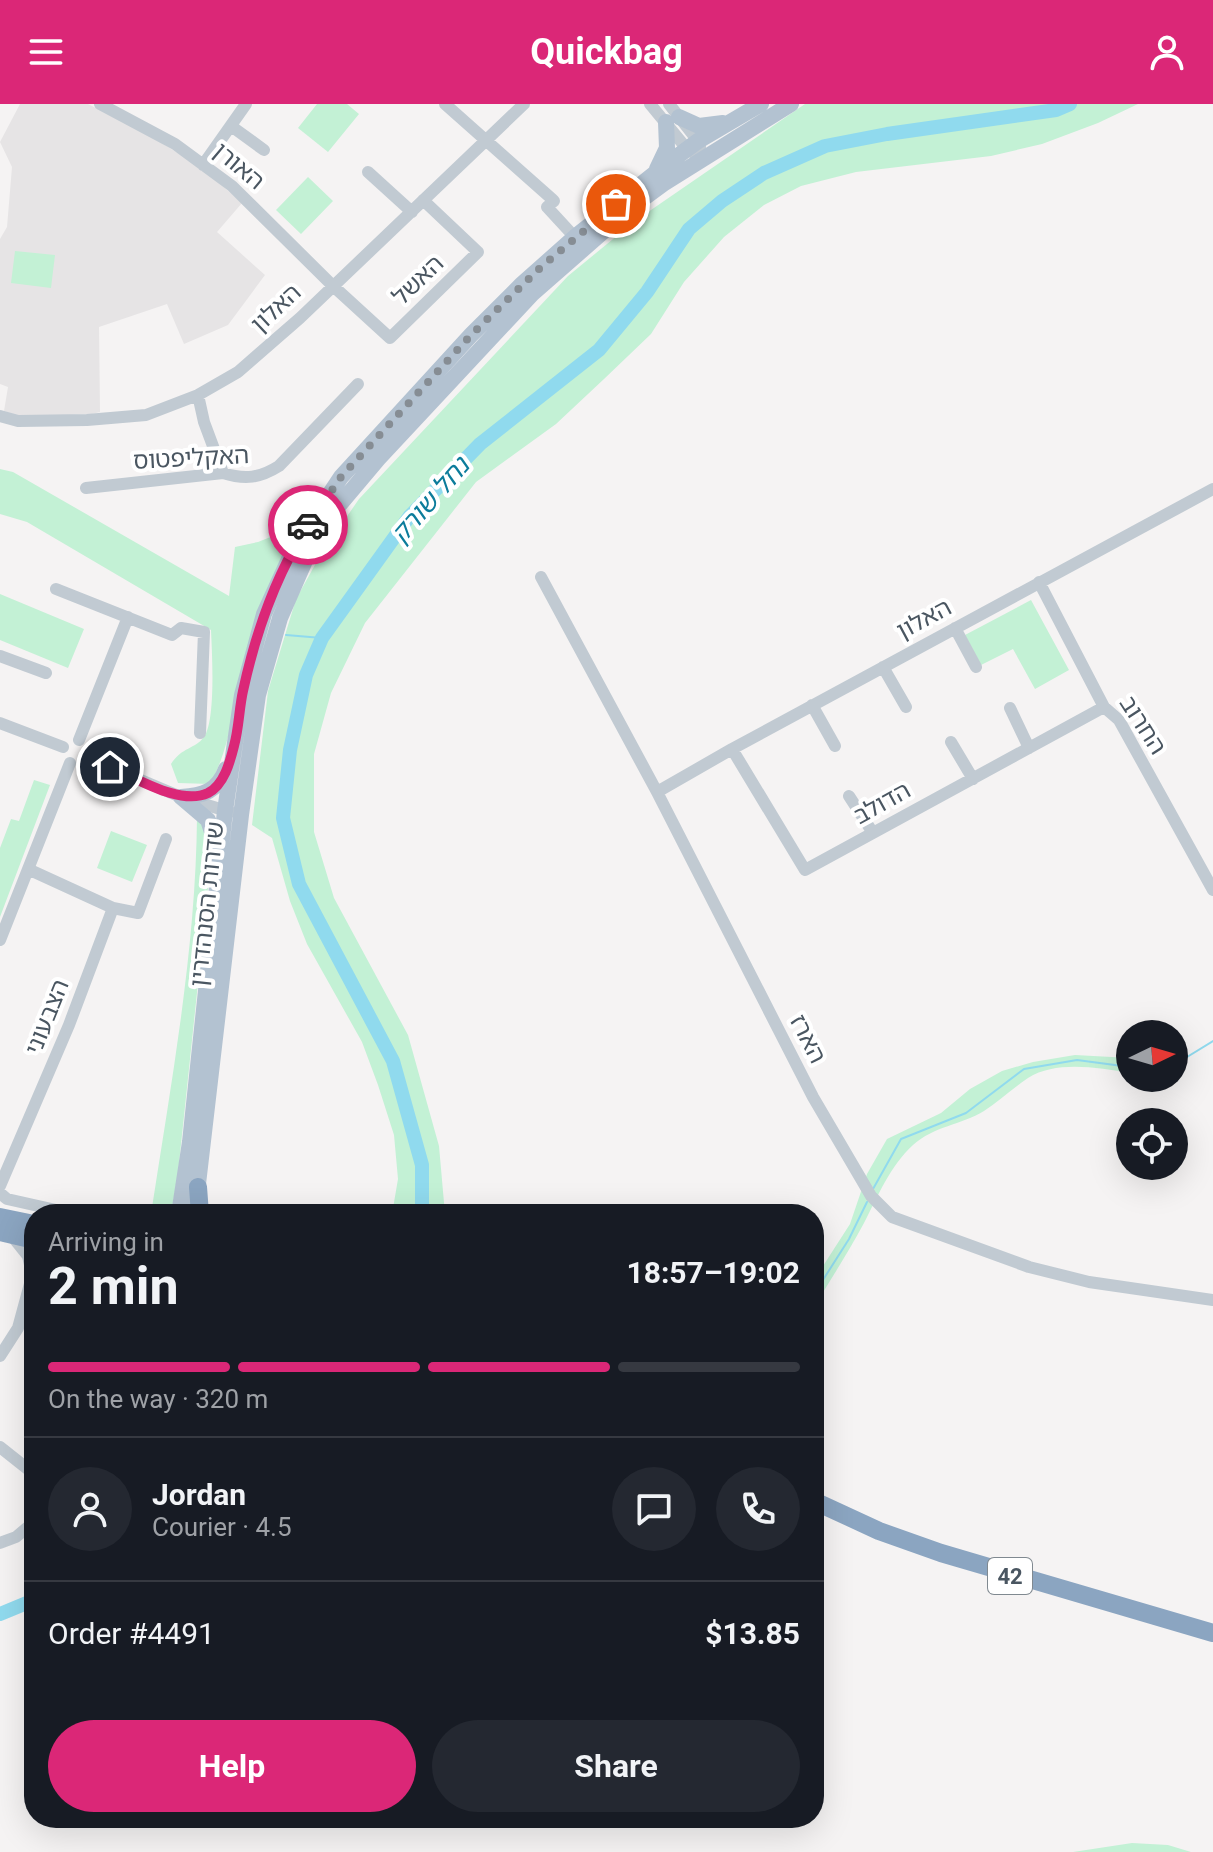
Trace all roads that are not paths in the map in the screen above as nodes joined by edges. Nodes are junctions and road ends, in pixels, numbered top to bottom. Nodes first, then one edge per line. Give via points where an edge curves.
1 (100, 104) edge
2 (246, 104) edge
3 (445, 104) edge
4 (524, 104) edge
5 (650, 104) edge
6 (761, 104) edge
7 (791, 104) edge
8 (671, 114) edge
9 (736, 120) junction
10 (231, 126) junction
11 (486, 138) junction
12 (264, 150) dead end
13 (696, 150) junction
14 (203, 165) junction
15 (368, 172) dead end
16 (651, 177) junction
17 (423, 200) junction
18 (412, 212) junction
19 (570, 232) dead end
20 (332, 285) junction
21 (358, 384) dead end
22 (198, 395) junction
23 (0, 416) edge
24 (223, 473) junction
25 (86, 488) dead end
26 (1213, 489) edge
27 (541, 577) dead end
28 (1039, 582) junction
29 (56, 589) dead end
30 (128, 617) junction
31 (955, 628) junction
32 (0, 656) edge
33 (883, 667) junction
34 (976, 667) dead end
35 (46, 673) dead end
36 (812, 705) junction
37 (906, 707) dead end
38 (1104, 707) junction
39 (1010, 708) dead end
40 (0, 723) edge
41 (200, 733) dead end
42 (79, 740) junction
43 (951, 742) dead end
44 (234, 745) junction
45 (835, 746) dead end
46 (63, 747) junction
47 (1029, 748) junction
48 (732, 749) junction
49 (86, 757) junction
50 (70, 763) junction
51 (973, 779) junction
52 (657, 792) junction
53 (849, 796) dead end
54 (181, 797) junction
55 (233, 813) junction
56 (873, 833) junction
57 (166, 839) dead end
58 (30, 870) junction
59 (219, 874) junction
60 (1213, 890) edge
61 (113, 908) junction
62 (0, 940) edge
63 (0, 1186) edge
64 (198, 1187) joint
65 (0, 1193) edge
66 (29, 1204) edge
67 (181, 1204) edge
68 (197, 1204) edge
69 (0, 1217) edge
70 (24, 1222) edge
71 (6, 1234) edge
72 (24, 1252) edge
73 (1213, 1300) edge
74 (24, 1306) edge
75 (0, 1356) edge
76 (0, 1447) edge
77 (24, 1466) edge
78 (824, 1506) edge
79 (24, 1530) edge
80 (0, 1543) edge
81 (1213, 1633) edge

1 - 14 street, האורן
2 - 10 street
3 - 11 street
4 - 11 street, האלון
5 - 8 street
6 - 9 main road, שדרות הסנהדרין
7 - 13 main road, שדרות הסנהדרין
8 - 9 main road via 699,126
8 - 13 street
8 - 16 main road via 665,156
9 - 13 main road, שדרות הסנהדרין
10 - 12 street
10 - 14 street
11 - 17 street, האלון
11 - 19 street via 554,201 547,207
13 - 16 main road, שדרות הסנהדרין
13 - 55 main road, שדרות הסנהדרין via 532,294 330,516 295,579 266,659
14 - 20 street, האורן via 232,186
15 - 18 street
16 - 44 main road, שדרות הסנהדרין via 522,284 341,477 295,546 264,614
17 - 18 street, האלון
17 - 20 street, האשל via 478,252 390,338
18 - 20 street, האלון
20 - 22 street, האלון via 238,372
21 - 24 street, האקליפטוס via 264,476
22 - 23 street, האלון via 146,415 18,421
22 - 24 street
24 - 25 street, האקליפטוס
26 - 28 street, האלון
27 - 52 street, הארז
28 - 31 street, האלון
28 - 38 street, החרוב
29 - 30 street
30 - 41 street via 172,635 181,628 204,632
30 - 42 street
31 - 33 street, האלון
31 - 34 street
32 - 35 street
33 - 36 street, האלון
33 - 37 street
36 - 45 street
36 - 48 street, האלון
38 - 47 street, הדולב
38 - 60 street, החרוב via 1119,720
39 - 47 street
40 - 46 street
42 - 46 street
42 - 49 street via 87,747
43 - 51 street
44 - 54 main road via 218,786 206,794
44 - 55 main road, שדרות הסנהדרין
46 - 50 street
47 - 51 street, הדולב
48 - 52 street, האלון
48 - 56 street, הדולב via 805,870
49 - 50 street
49 - 54 street
50 - 58 street
51 - 56 street, הדולב
52 - 73 street, הארז via 813,1097 866,1188 892,1217 1029,1267 1089,1282
53 - 56 street
54 - 55 street
54 - 59 main road via 211,827
55 - 59 main road, שדרות הסנהדרין
55 - 64 main road, שדרות הסנהדרין
57 - 61 street via 138,913
58 - 61 street
58 - 62 street
59 - 67 main road, שדרות הסנהדרין
61 - 63 street, הצבעוני
64 - 68 highway
65 - 66 street
69 - 70 highway
71 - 72 street
74 - 75 street via 18,1328
76 - 77 street
78 - 81 highway, 42 via 954,1558
79 - 80 street

